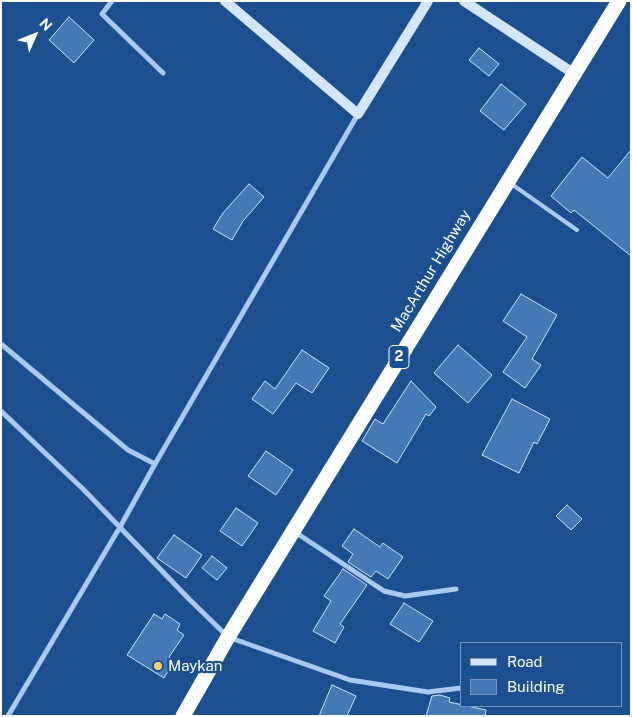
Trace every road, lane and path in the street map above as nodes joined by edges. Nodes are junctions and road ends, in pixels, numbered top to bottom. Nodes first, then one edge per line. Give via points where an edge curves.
1 (112, 1) edge
2 (225, 1) edge
3 (428, 1) edge
4 (464, 1) edge
5 (619, 1) edge
6 (164, 73) dead end
7 (573, 73) junction
8 (358, 114) junction
9 (506, 181) junction
10 (577, 230) dead end
11 (1, 344) edge
12 (1, 411) edge
13 (155, 464) junction
14 (120, 528) junction
15 (293, 530) junction
16 (456, 589) dead end
17 (228, 636) junction
18 (460, 688) edge
19 (8, 716) edge
20 (183, 716) edge

1 - 6 street via 102,14
2 - 8 street
3 - 8 street
4 - 7 street
5 - 7 highway, MacArthur Highway / 2
7 - 9 highway, MacArthur Highway / 2
8 - 13 street
9 - 10 lane
9 - 15 highway, MacArthur Highway / 2
11 - 13 street via 128,450
12 - 14 street
13 - 14 street
14 - 17 street
14 - 19 street
15 - 16 street via 384,591 405,596
15 - 17 highway, MacArthur Highway / 2
17 - 18 street via 350,680 428,692
17 - 20 highway, MacArthur Highway / 2

